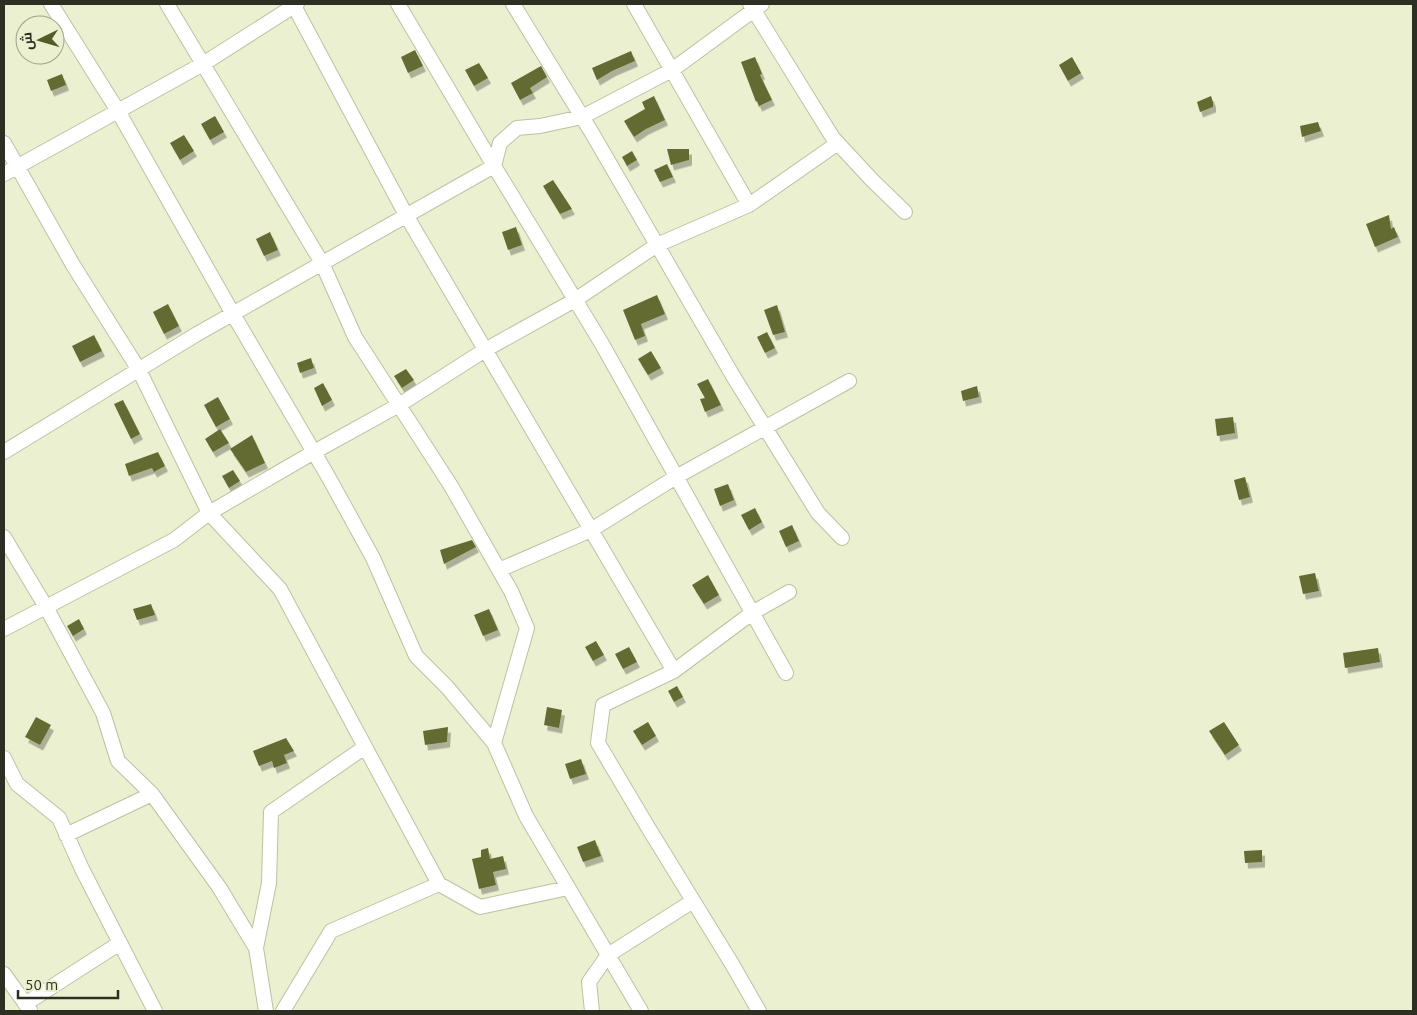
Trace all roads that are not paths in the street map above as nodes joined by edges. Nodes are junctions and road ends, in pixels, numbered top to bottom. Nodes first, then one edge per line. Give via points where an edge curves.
1 (51, 4) edge
2 (167, 4) edge
3 (295, 4) edge
4 (398, 4) edge
5 (513, 4) edge
6 (634, 4) edge
7 (755, 6) edge
8 (203, 64) junction
9 (672, 70) junction
10 (118, 112) junction
11 (582, 117) junction
12 (4, 143) edge
13 (838, 143) junction
14 (494, 166) junction
15 (17, 167) junction
16 (4, 174) edge
17 (749, 204) junction
18 (905, 212) dead end
19 (406, 215) junction
20 (657, 245) junction
21 (322, 263) junction
22 (575, 300) junction
23 (233, 314) junction
24 (486, 350) junction
25 (138, 370) junction
26 (850, 381) dead end
27 (399, 405) junction
28 (765, 428) junction
29 (4, 452) edge
30 (314, 452) junction
31 (676, 477) junction
32 (209, 513) junction
33 (591, 530) junction
34 (4, 536) edge
35 (842, 538) dead end
36 (499, 570) junction
37 (789, 592) dead end
38 (46, 607) junction
39 (752, 613) junction
40 (4, 629) edge
41 (674, 671) junction
42 (786, 674) dead end
43 (494, 743) junction
44 (365, 747) junction
45 (4, 758) edge
46 (152, 794) junction
47 (66, 835) junction
48 (439, 884) junction
49 (568, 888) junction
50 (693, 901) junction
51 (120, 943) junction
52 (256, 948) junction
53 (608, 955) junction
54 (4, 974) edge
55 (28, 1008) edge
56 (155, 1011) edge
57 (266, 1011) edge
58 (282, 1011) edge
59 (592, 1011) edge
60 (642, 1011) edge
61 (759, 1011) edge

1 - 10 street
2 - 8 street
3 - 8 street
3 - 19 street
4 - 14 street
5 - 11 street
6 - 9 street
7 - 9 street
7 - 13 street
8 - 10 street
8 - 21 street
9 - 11 street
9 - 17 street
10 - 15 street
10 - 23 street
11 - 14 street via 517,128 500,143
11 - 20 street
12 - 15 street
13 - 17 street
13 - 18 street
14 - 19 street
14 - 22 street
15 - 16 street
15 - 25 street
17 - 20 street
19 - 21 street
19 - 24 street
20 - 22 street
20 - 28 street
21 - 23 street
21 - 27 street via 355,337
22 - 24 street
22 - 31 street
23 - 25 street
23 - 30 street
24 - 27 street
24 - 33 street
25 - 29 street
25 - 32 street
26 - 28 street
27 - 30 street
27 - 36 street
28 - 31 street
28 - 35 street via 818,513
30 - 32 street
30 - 43 street via 373,558 416,656
31 - 33 street
31 - 39 street
32 - 38 street via 174,540
32 - 44 street via 280,589
33 - 36 street
33 - 41 street
34 - 38 street
36 - 43 street via 512,591 527,628
37 - 39 street
38 - 40 street
38 - 46 street via 103,713 118,761
39 - 41 street
39 - 42 street
41 - 50 street via 603,705 598,743
43 - 49 street via 526,816
44 - 48 street
44 - 52 street via 271,812 269,882
45 - 47 street via 17,784 59,818
46 - 47 street
46 - 52 street via 219,887
47 - 51 street
48 - 49 street via 480,907
48 - 58 street via 331,931
49 - 53 street
50 - 53 street
50 - 61 street
51 - 55 street
51 - 56 street
52 - 57 street
53 - 59 street via 589,982
53 - 60 street
54 - 55 street

